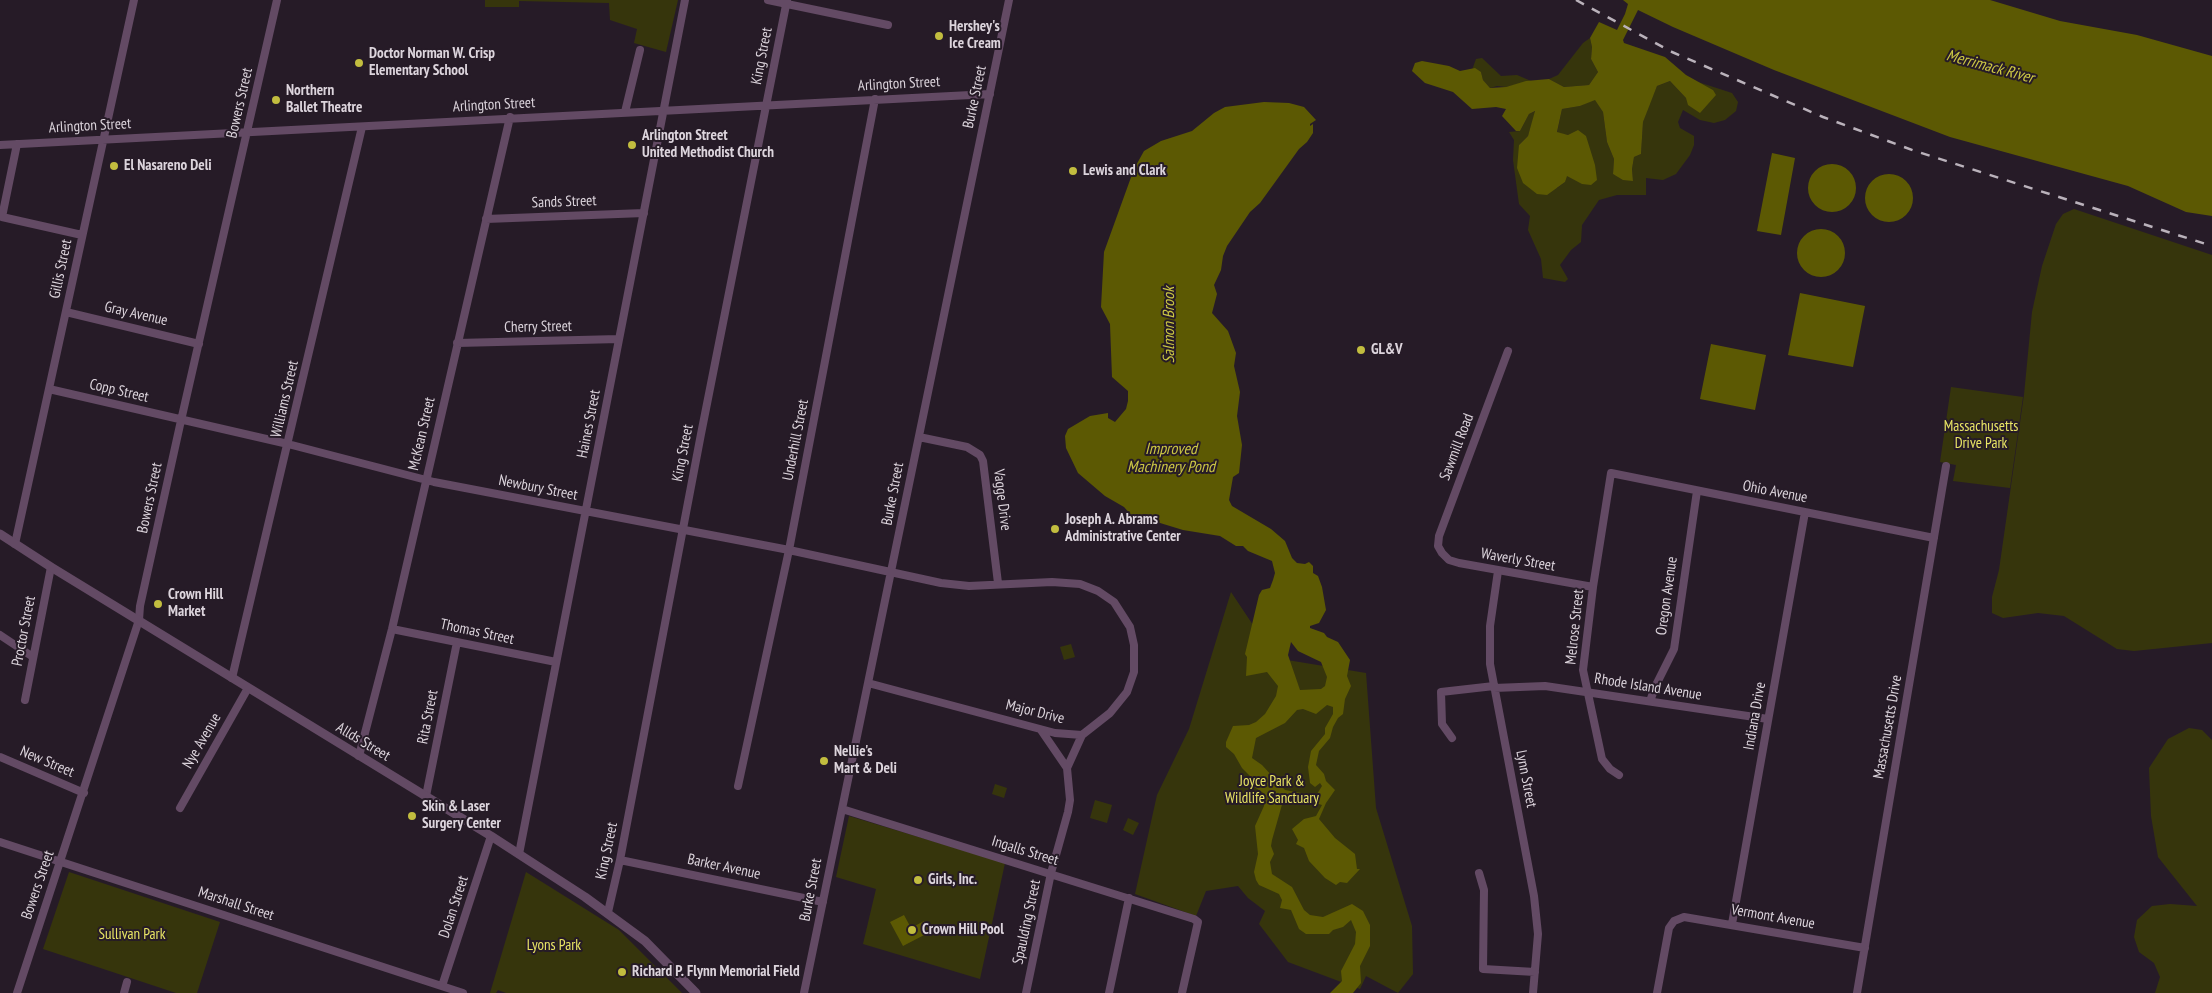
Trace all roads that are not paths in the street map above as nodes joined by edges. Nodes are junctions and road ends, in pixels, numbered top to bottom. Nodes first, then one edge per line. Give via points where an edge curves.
1 (134, 0) edge
2 (278, 0) edge
3 (685, 0) edge
4 (768, 0) edge
5 (1009, 0) edge
6 (786, 2) edge
7 (888, 25) dead end
8 (640, 50) dead end
9 (990, 94) junction
10 (875, 99) junction
11 (766, 104) junction
12 (664, 110) junction
13 (625, 112) junction
14 (510, 117) junction
15 (362, 127) junction
16 (247, 132) junction
17 (104, 139) junction
18 (17, 144) junction
19 (0, 145) edge
20 (644, 213) junction
21 (486, 219) junction
22 (82, 235) junction
23 (66, 312) junction
24 (619, 339) junction
25 (457, 343) junction
26 (199, 344) junction
27 (1508, 351) dead end
28 (49, 389) junction
29 (182, 419) junction
30 (919, 437) junction
31 (288, 444) junction
32 (1946, 466) dead end
33 (1612, 473) joint
34 (425, 480) junction
35 (1697, 490) junction
36 (586, 512) junction
37 (1805, 512) junction
38 (683, 531) junction
39 (0, 534) edge
40 (1934, 538) junction
41 (15, 544) junction
42 (789, 550) junction
43 (1442, 553) joint
44 (51, 567) junction
45 (1498, 571) junction
46 (891, 572) junction
47 (998, 583) junction
48 (1593, 587) junction
49 (139, 620) junction
50 (392, 629) junction
51 (0, 635) edge
52 (457, 642) junction
53 (33, 656) junction
54 (556, 662) junction
55 (232, 678) junction
56 (868, 683) junction
57 (1494, 687) junction
58 (248, 688) junction
59 (1587, 691) junction
60 (25, 700) dead end
61 (1650, 701) junction
62 (1768, 719) junction
63 (1040, 730) junction
64 (1082, 735) junction
65 (1452, 738) dead end
66 (359, 756) junction
67 (0, 757) edge
68 (1067, 768) junction
69 (1619, 775) dead end
70 (738, 786) dead end
71 (84, 793) junction
72 (426, 796) junction
73 (180, 808) dead end
74 (842, 809) junction
75 (491, 836) junction
76 (0, 842) edge
77 (519, 854) junction
78 (620, 860) junction
79 (61, 861) junction
80 (1479, 872) dead end
81 (1051, 873) junction
82 (1129, 898) junction
83 (823, 902) junction
84 (608, 912) junction
85 (1732, 924) junction
86 (1865, 948) junction
87 (1535, 972) junction
88 (127, 982) dead end
89 (442, 986) junction
90 (460, 992) edge
91 (17, 993) edge
92 (124, 993) edge
93 (696, 993) edge
94 (804, 993) edge
95 (1026, 993) edge
96 (1109, 993) edge
97 (1182, 993) edge
98 (1534, 993) edge
99 (1657, 993) edge
100 (1857, 993) edge

1 - 17 street, Gillis Street
2 - 16 street, Bowers Street
3 - 12 street, Haines Street
4 - 6 street
5 - 9 street, Burke Street
6 - 7 street via 793,7
6 - 11 street, King Street
8 - 13 street
9 - 10 street, Arlington Street
9 - 30 street, Burke Street
10 - 11 street, Arlington Street
10 - 42 street, Underhill Street
11 - 12 street, Arlington Street
11 - 38 street, King Street
12 - 13 street, Arlington Street
12 - 20 street, Haines Street
13 - 14 street, Arlington Street
14 - 15 street, Arlington Street
14 - 21 street, McKean Street
15 - 16 street, Arlington Street
15 - 31 street, Williams Street
16 - 17 street, Arlington Street
16 - 26 street, Bowers Street
17 - 18 street, Arlington Street
17 - 22 street, Gillis Street
18 - 19 street, Arlington Street
18 - 22 street via 2,217
20 - 21 street, Sands Street
20 - 24 street, Haines Street
21 - 25 street, McKean Street
22 - 23 street, Gillis Street
23 - 26 street, Gray Avenue
23 - 28 street, Gillis Street
24 - 25 street, Cherry Street
24 - 36 street, Haines Street
25 - 34 street, McKean Street
26 - 29 street, Bowers Street
27 - 43 street, Sawmill Road via 1438,536
28 - 29 street, Copp Street
28 - 41 street, Gillis Street
29 - 31 street, Newbury Street
29 - 49 street, Bowers Street
30 - 46 street, Burke Street
30 - 47 street, Vagge Drive via 967,447 980,455
31 - 34 street, Newbury Street
31 - 55 street, Williams Street
32 - 40 street, Massachusetts Drive
33 - 35 street, Ohio Avenue
33 - 48 street, Melrose Street
34 - 36 street, Newbury Street
34 - 50 street, McKean Street
35 - 37 street, Ohio Avenue
35 - 61 street, Oregon Avenue via 1674,649
36 - 38 street, Newbury Street
36 - 54 street, Haines Street
37 - 40 street, Ohio Avenue
37 - 62 street, Indiana Drive
38 - 42 street, Newbury Street
38 - 78 street, King Street
39 - 41 street, Allds Street
40 - 86 street, Massachusetts Drive
41 - 44 street, Allds Street
42 - 46 street, Newbury Street
42 - 70 street, Underhill Street
43 - 45 street, Waverly Street via 1449,560
44 - 49 street, Allds Street
44 - 53 street, Proctor Street
45 - 48 street, Waverly Street
45 - 57 street, Lynn Street via 1489,645
46 - 47 street, Major Drive via 969,586
46 - 56 street, Burke Street
47 - 64 street, Major Drive via 1080,584 1106,596 1125,618 1135,653 1131,683 1110,713
48 - 59 street, Melrose Street via 1583,670
49 - 55 street, Allds Street
49 - 71 street, Bowers Street
50 - 52 street, Thomas Street
50 - 66 street, McKean Street
51 - 53 street
52 - 54 street, Thomas Street
52 - 72 street, Rita Street
53 - 60 street, Proctor Street
54 - 77 street, Haines Street
55 - 58 street, Allds Street
56 - 63 street, Major Drive
56 - 74 street, Burke Street
57 - 59 street, Rhode Island Avenue via 1545,686
57 - 65 street, Rhode Island Avenue via 1441,692 1442,724
57 - 87 street, Lynn Street via 1534,896 1538,934
58 - 66 street, Allds Street
58 - 73 street, Nye Avenue
59 - 61 street, Rhode Island Avenue
59 - 69 street, Melrose Street via 1602,759
61 - 62 street, Rhode Island Avenue
62 - 85 street, Indiana Drive
63 - 64 street, Major Drive
63 - 68 street
64 - 68 street, Spaulding Street
66 - 72 street, Allds Street
67 - 71 street, New Street
68 - 81 street, Spaulding Street via 1070,800
71 - 79 street, Bowers Street
72 - 75 street, Allds Street
74 - 81 street, Ingalls Street
74 - 83 street, Burke Street
75 - 77 street, Allds Street
75 - 89 street, Dolan Street
76 - 79 street, Marshall Street
77 - 84 street, Allds Street
78 - 83 street, Barker Avenue
78 - 84 street, King Street
79 - 89 street, Marshall Street
79 - 91 street, Bowers Street
80 - 87 street via 1484,890 1483,969
81 - 82 street, Ingalls Street
81 - 95 street, Spaulding Street
82 - 96 street
82 - 97 street, Ingalls Street via 1198,922
83 - 94 street, Burke Street
84 - 93 street, Allds Street via 660,955
85 - 86 street, Vermont Avenue
85 - 99 street, Vermont Avenue via 1688,917 1677,920 1669,928
86 - 100 street, Massachusetts Drive
87 - 98 street, Lynn Street
88 - 92 street
89 - 90 street, Marshall Street

